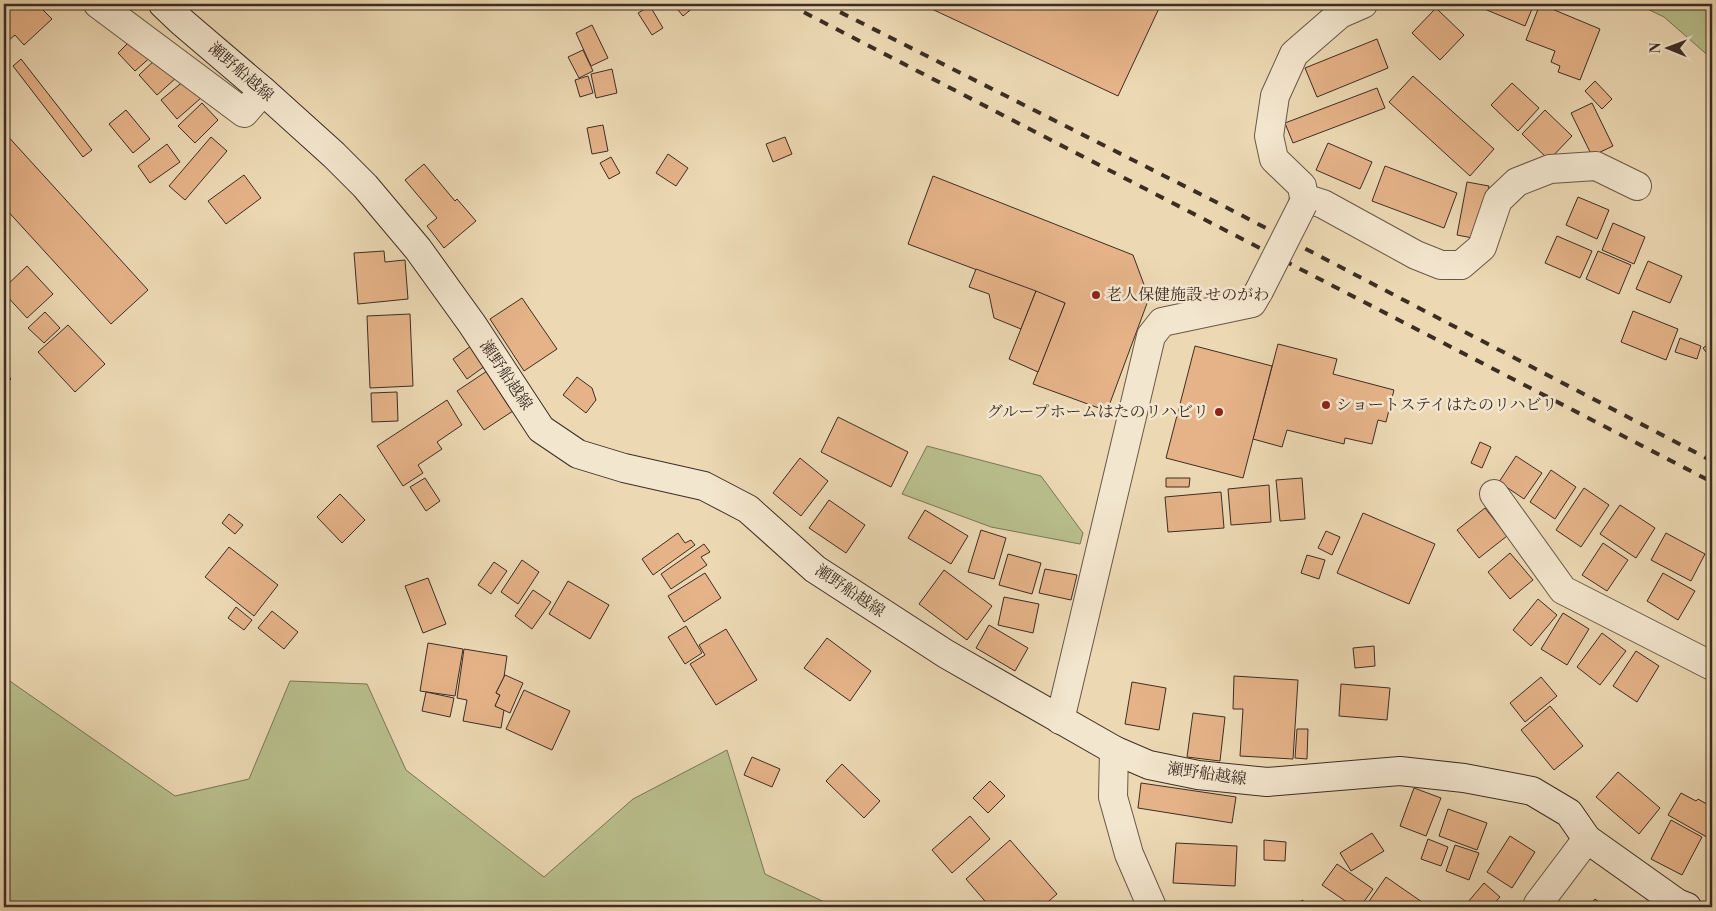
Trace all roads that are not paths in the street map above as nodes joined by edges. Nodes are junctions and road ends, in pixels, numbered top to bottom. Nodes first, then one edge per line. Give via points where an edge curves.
1 (98, 4) edge
2 (163, 4) edge
3 (1364, 4) edge
4 (264, 91) junction
5 (1637, 186) dead end
6 (1304, 201) junction
7 (1494, 494) dead end
8 (1712, 666) edge
9 (1060, 720) junction
10 (1114, 750) junction
11 (1587, 839) junction
12 (1152, 907) edge
13 (1537, 907) edge
14 (1687, 907) edge

1 - 4 street via 244,112
2 - 4 street, 瀬野船越線
3 - 6 street via 1340,14 1294,54 1275,96 1268,136 1274,159 1302,186
4 - 9 street, 瀬野船越線 via 365,186 418,249 542,429 578,454 704,486 748,509 815,569 946,654
5 - 6 street via 1596,166 1550,169 1517,182 1498,200 1482,247 1461,265 1441,265 1416,255 1323,204
6 - 9 street, bridge via 1252,303 1162,322 1151,336
7 - 8 street via 1563,590
9 - 10 street, 瀬野船越線
10 - 11 street, 瀬野船越線 via 1148,765 1267,782 1400,770 1464,778 1532,791 1569,813
10 - 12 street via 1113,797 1129,854
11 - 13 street
11 - 14 street, 瀬野船越線

